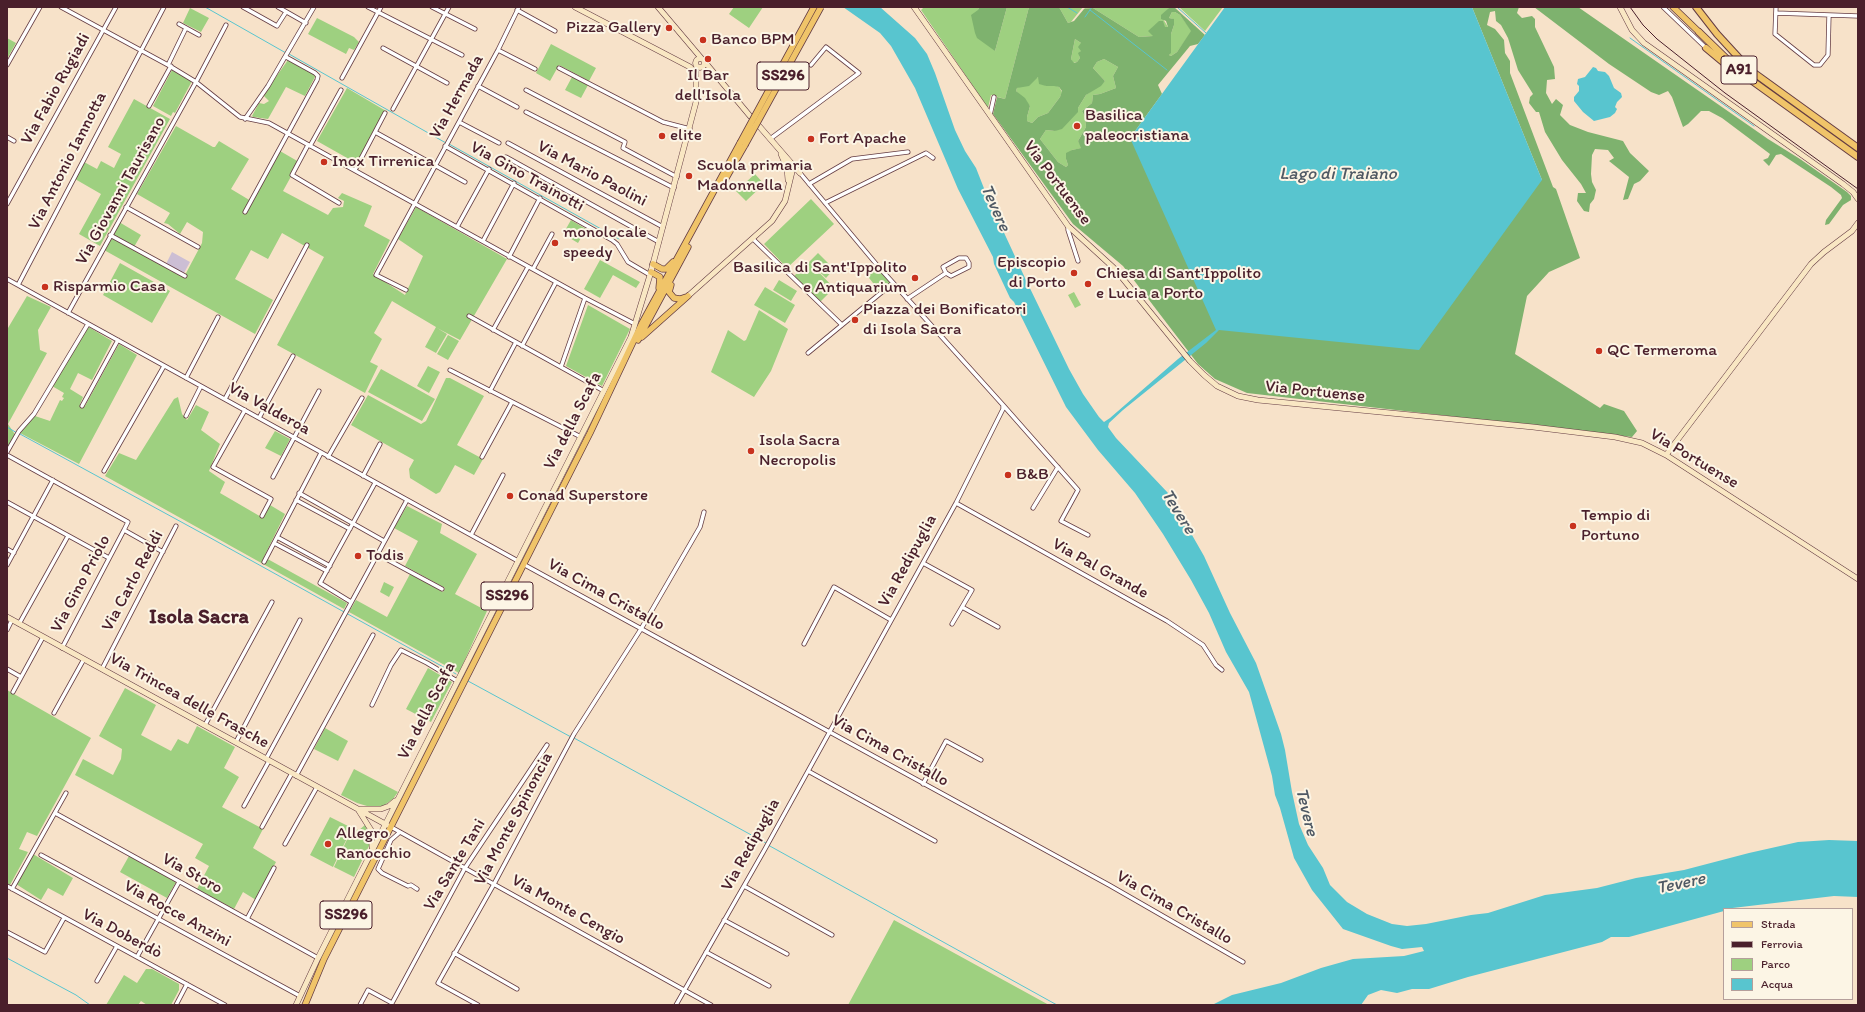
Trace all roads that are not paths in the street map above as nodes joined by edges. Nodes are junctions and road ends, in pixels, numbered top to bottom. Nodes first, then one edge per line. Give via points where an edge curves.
1 (40, 7) edge
2 (61, 7) edge
3 (116, 7) edge
4 (164, 7) edge
5 (243, 7) edge
6 (278, 7) edge
7 (314, 7) edge
8 (368, 7) edge
9 (381, 7) edge
10 (432, 7) edge
11 (449, 7) edge
12 (575, 7) edge
13 (658, 7) edge
14 (814, 7) edge
15 (821, 7) edge
16 (914, 7) edge
17 (1620, 7) edge
18 (1663, 7) edge
19 (1674, 7) edge
20 (1696, 7) edge
21 (1776, 7) edge
22 (518, 9) edge
23 (286, 12) junction
24 (378, 12) junction
25 (445, 13) junction
26 (1776, 13) junction
27 (1829, 15) junction
28 (1858, 16) edge
29 (306, 23) junction
30 (179, 24) dead end
31 (226, 26) dead end
32 (186, 28) junction
33 (476, 29) dead end
34 (104, 30) junction
35 (555, 31) dead end
36 (1699, 32) joint
37 (199, 35) dead end
38 (431, 39) junction
39 (383, 48) dead end
40 (1706, 48) joint
41 (693, 49) junction
42 (141, 50) junction
43 (498, 50) junction
44 (462, 55) dead end
45 (286, 57) junction
46 (703, 60) junction
47 (696, 62) junction
48 (7, 65) edge
49 (811, 65) dead end
50 (169, 66) junction
51 (416, 66) junction
52 (690, 67) junction
53 (559, 68) dead end
54 (701, 68) junction
55 (535, 70) dead end
56 (711, 71) junction
57 (696, 73) junction
58 (342, 78) dead end
59 (196, 82) junction
60 (447, 83) dead end
61 (478, 86) junction
62 (341, 90) dead end
63 (526, 90) dead end
64 (994, 96) dead end
65 (149, 106) dead end
66 (517, 107) dead end
67 (393, 109) dead end
68 (526, 112) dead end
69 (386, 113) dead end
70 (990, 115) junction
71 (750, 116) dead end
72 (245, 119) junction
73 (1805, 120) junction
74 (459, 122) junction
75 (760, 126) dead end
76 (690, 129) junction
77 (375, 132) junction
78 (287, 133) junction
79 (7, 137) edge
80 (770, 139) junction
81 (14, 141) dead end
82 (499, 143) dead end
83 (508, 143) dead end
84 (742, 144) junction
85 (309, 145) junction
86 (445, 145) junction
87 (1858, 148) edge
88 (908, 152) dead end
89 (506, 157) dead end
90 (1858, 157) edge
91 (933, 158) dead end
92 (435, 165) junction
93 (791, 168) junction
94 (489, 169) junction
95 (355, 170) junction
96 (800, 173) joint
97 (677, 177) junction
98 (465, 182) dead end
99 (514, 183) junction
100 (809, 184) junction
101 (674, 188) junction
102 (540, 198) junction
103 (1858, 199) edge
104 (414, 202) junction
105 (339, 203) dead end
106 (825, 203) junction
107 (7, 204) edge
108 (126, 207) junction
109 (245, 212) dead end
110 (1858, 223) edge
111 (1068, 226) junction
112 (663, 227) junction
113 (457, 228) junction
114 (552, 234) dead end
115 (110, 235) junction
116 (753, 239) junction
117 (483, 241) junction
118 (659, 242) junction
119 (307, 245) dead end
120 (198, 247) dead end
121 (680, 254) junction
122 (510, 257) junction
123 (1078, 261) dead end
124 (653, 264) junction
125 (528, 267) junction
126 (532, 270) junction
127 (650, 273) junction
128 (946, 273) junction
129 (674, 274) junction
130 (185, 276) dead end
131 (7, 279) edge
132 (556, 282) junction
133 (893, 283) junction
134 (18, 285) junction
135 (406, 290) dead end
136 (688, 296) junction
137 (585, 298) junction
138 (656, 298) junction
139 (907, 299) junction
140 (68, 313) junction
141 (469, 316) dead end
142 (218, 317) dead end
143 (88, 324) junction
144 (635, 324) junction
145 (842, 325) junction
146 (493, 330) junction
147 (118, 340) junction
148 (516, 342) junction
149 (635, 345) junction
150 (522, 346) junction
151 (808, 354) dead end
152 (294, 356) dead end
153 (164, 366) junction
154 (561, 367) junction
155 (450, 370) dead end
156 (186, 378) junction
157 (201, 386) junction
158 (612, 387) junction
159 (319, 391) dead end
160 (490, 391) junction
161 (604, 391) junction
162 (362, 398) dead end
163 (225, 399) junction
164 (512, 402) junction
165 (1003, 405) junction
166 (82, 406) dead end
167 (245, 410) junction
168 (186, 416) dead end
169 (259, 418) junction
170 (580, 437) junction
171 (294, 438) junction
172 (380, 444) dead end
173 (7, 453) edge
174 (321, 453) junction
175 (1666, 455) junction
176 (328, 457) junction
177 (482, 457) dead end
178 (1058, 467) junction
179 (104, 471) dead end
180 (503, 475) dead end
181 (363, 476) junction
182 (273, 477) dead end
183 (53, 480) junction
184 (375, 483) junction
185 (299, 493) junction
186 (296, 500) junction
187 (407, 500) junction
188 (7, 502) edge
189 (956, 503) junction
190 (1033, 508) dead end
191 (704, 512) dead end
192 (34, 516) junction
193 (262, 516) dead end
194 (353, 523) junction
195 (176, 526) dead end
196 (350, 529) junction
197 (124, 530) junction
198 (471, 535) junction
199 (1088, 535) dead end
200 (68, 536) junction
201 (276, 537) junction
202 (384, 540) junction
203 (274, 543) junction
204 (7, 549) edge
205 (163, 552) junction
206 (14, 553) junction
207 (377, 554) junction
208 (109, 558) junction
209 (518, 561) junction
210 (264, 562) dead end
211 (923, 562) junction
212 (523, 564) junction
213 (7, 565) edge
214 (330, 566) junction
215 (327, 571) junction
216 (1858, 579) edge
217 (442, 589) dead end
218 (272, 602) dead end
219 (350, 604) junction
220 (962, 607) junction
221 (10, 619) edge
222 (300, 620) dead end
223 (891, 620) junction
224 (19, 624) junction
225 (952, 624) dead end
226 (998, 627) dead end
227 (641, 629) junction
228 (7, 630) edge
229 (373, 635) dead end
230 (43, 637) junction
231 (804, 644) dead end
232 (62, 648) junction
233 (84, 659) junction
234 (7, 669) edge
235 (102, 669) junction
236 (1222, 670) dead end
237 (21, 677) junction
238 (457, 681) junction
239 (13, 692) dead end
240 (372, 705) dead end
241 (54, 713) dead end
242 (205, 725) junction
243 (830, 732) junction
244 (236, 742) junction
245 (547, 745) dead end
246 (267, 760) junction
247 (981, 760) dead end
248 (808, 772) junction
249 (294, 774) junction
250 (923, 784) junction
251 (317, 787) junction
252 (66, 793) dead end
253 (399, 797) junction
254 (244, 806) dead end
255 (357, 808) junction
256 (55, 812) junction
257 (388, 826) junction
258 (262, 827) dead end
259 (400, 832) junction
260 (935, 841) dead end
261 (285, 844) dead end
262 (371, 852) junction
263 (41, 855) dead end
264 (274, 868) dead end
265 (465, 868) junction
266 (179, 882) junction
267 (494, 884) junction
268 (7, 886) edge
269 (744, 886) junction
270 (12, 889) junction
271 (417, 889) dead end
272 (64, 918) junction
273 (158, 918) junction
274 (247, 919) junction
275 (724, 920) junction
276 (7, 932) edge
277 (832, 935) dead end
278 (117, 946) junction
279 (706, 952) junction
280 (454, 953) junction
281 (787, 954) dead end
282 (137, 957) junction
283 (318, 958) junction
284 (1243, 962) dead end
285 (97, 981) dead end
286 (188, 984) junction
287 (769, 986) dead end
288 (517, 989) dead end
289 (684, 990) junction
290 (300, 996) junction
291 (391, 1004) edge
292 (176, 1005) edge
293 (224, 1005) edge
294 (296, 1005) edge
295 (305, 1005) edge
296 (360, 1005) edge
297 (478, 1005) edge
298 (676, 1005) edge
299 (711, 1005) edge

1 - 48 street
2 - 34 street
3 - 34 street, Via Fabio Rugiadi
4 - 42 street, Via Antonio Iannotta
5 - 23 street via 277,26
6 - 23 street
7 - 29 street
8 - 24 street
9 - 24 street
10 - 25 street
11 - 25 street
12 - 52 street
13 - 41 street
14 - 84 main road, SS296, bridge
15 - 84 main road, SS296, bridge
16 - 70 street, Via Portuense
17 - 103 street via 1632,30 1644,42 1843,184
18 - 40 street
19 - 36 main road
20 - 87 highway, A91 via 1750,70
21 - 26 street
22 - 35 street
22 - 43 street, Via Hermada
23 - 29 street
24 - 38 street
24 - 58 street
25 - 33 street
25 - 38 street
26 - 27 street
26 - 27 street via 1775,34 1814,65 1820,65 1828,55
27 - 28 street
29 - 45 street
30 - 32 street
31 - 59 street, Via Giovanni Taurisano
32 - 37 street
32 - 50 street
34 - 42 street
34 - 107 street, Via Fabio Rugiadi
36 - 73 highway, A91 via 1732,64
38 - 44 street
38 - 51 street
39 - 51 street
40 - 73 highway via 1751,85
41 - 46 street
41 - 47 street
42 - 50 street
42 - 134 street, Via Antonio Iannotta
43 - 55 street
43 - 61 street, Via Hermada
45 - 72 street
45 - 78 street via 318,76
46 - 47 street via 698,59
46 - 54 street via 704,65
46 - 56 street
47 - 52 street
47 - 54 street via 696,66
49 - 80 street via 826,47 859,73
50 - 59 street
50 - 65 street
51 - 60 street
51 - 67 street
52 - 57 street
53 - 76 street via 663,122
54 - 56 street
54 - 57 street
56 - 71 street
57 - 76 street, Via della Scafa via 696,102
59 - 72 street
59 - 108 street, Via Giovanni Taurisano
61 - 66 street
61 - 74 street, Via Hermada
62 - 85 street
63 - 97 street via 626,142 622,148
64 - 70 street
68 - 101 street
69 - 77 street
70 - 111 street, Via Portuense
72 - 78 street via 258,119
73 - 90 highway, A91
74 - 82 street
74 - 86 street, Via Hermada
75 - 80 street
76 - 97 street, Via della Scafa
77 - 92 street
77 - 95 street
78 - 85 street
78 - 109 street
79 - 81 street
80 - 93 street
83 - 112 street, Via Mario Paolini
84 - 121 main road, SS296
84 - 129 main road, SS296
85 - 95 street
85 - 105 street via 292,175
86 - 92 street, Via Hermada
86 - 94 street, Via Gino Trainotti
88 - 100 street via 852,160
89 - 118 street
91 - 106 street via 926,153
92 - 98 street
92 - 104 street, Via Hermada
93 - 96 street
93 - 116 street via 781,209
94 - 99 street, Via Gino Trainotti
94 - 113 street
95 - 104 street
96 - 100 street
97 - 101 street, Via della Scafa
99 - 102 street, Via Gino Trainotti
99 - 117 street
100 - 106 street
101 - 112 street, Via della Scafa
102 - 122 street
102 - 127 street, Via Gino Trainotti via 612,240 628,262
104 - 113 street
104 - 135 street, Via Hermada via 376,275
106 - 133 street
108 - 115 street, Via Giovanni Taurisano
108 - 120 street
110 - 175 street via 1852,231 1811,264
111 - 123 street
111 - 175 street, Via Portuense via 1115,269 1190,361 1217,386 1232,394 1250,399 1605,435 1642,443
112 - 118 street, Via della Scafa
113 - 117 street
114 - 126 street
115 - 130 street
115 - 140 street, Via Giovanni Taurisano
116 - 136 street
116 - 145 street
117 - 122 street
118 - 124 street, Via della Scafa
119 - 163 street
121 - 124 main road via 666,269
121 - 138 main road, SS296
122 - 125 street
124 - 127 street, Via della Scafa
125 - 126 street
125 - 146 street
126 - 132 street
127 - 138 main road via 660,277 661,284
127 - 144 street, Via della Scafa
128 - 128 street via 951,276 969,267 969,263 966,258 959,258 943,267
128 - 139 street
129 - 136 main road via 670,294 680,299
129 - 149 main road, SS296
131 - 134 street, Via Valderoa
132 - 137 street
132 - 150 street
133 - 139 street
133 - 145 street
134 - 140 street, Via Valderoa
136 - 149 main road
137 - 144 street
137 - 154 street
138 - 158 main road, SS296
139 - 165 street
140 - 143 street, Via Valderoa
141 - 146 street
142 - 156 street
143 - 147 street, Via Valderoa
143 - 173 street via 34,414 19,430
144 - 161 street, Via della Scafa
145 - 151 street
146 - 148 street
147 - 153 street, Via Valderoa
147 - 166 street
148 - 150 street
148 - 160 street
149 - 158 main road, SS296
150 - 154 street
152 - 169 street
153 - 156 street, Via Valderoa
153 - 179 street
154 - 161 street
155 - 160 street
156 - 157 street, Via Valderoa
157 - 163 street, Via Valderoa
157 - 168 street
158 - 212 main road, SS296
159 - 171 street
160 - 164 street
161 - 170 street, Via della Scafa
162 - 176 street
163 - 167 street, Via Valderoa
164 - 170 street
164 - 177 street
165 - 178 street
165 - 189 street, Via Redipuglia via 1002,414
167 - 169 street, Via Valderoa
167 - 193 street via 213,467 271,499
169 - 171 street, Via Valderoa
170 - 209 street, Via della Scafa
171 - 174 street, Via Valderoa
171 - 182 street
172 - 181 street
173 - 183 street
174 - 176 street, Via Valderoa
174 - 185 street
175 - 216 street, Via Portuense
176 - 181 street, Via Valderoa
178 - 190 street
178 - 199 street via 1078,490 1061,521
180 - 198 street
181 - 184 street, Via Valderoa
183 - 192 street
183 - 197 street via 128,522
184 - 187 street, Via Valderoa
184 - 194 street
185 - 186 street
185 - 194 street
186 - 196 street
186 - 201 street
187 - 198 street, Via Valderoa
187 - 202 street
188 - 192 street
189 - 211 street, Via Redipuglia
189 - 236 street, Via Pal Grande via 1167,621 1203,645
191 - 227 street, Via Monte Spinoncia via 700,527
192 - 200 street
192 - 206 street
194 - 196 street
194 - 202 street
195 - 205 street, Via Carlo Reddi
196 - 214 street
197 - 205 street, Via Gino Priolo
197 - 208 street, Via Gino Priolo
198 - 209 street, Via Valderoa
200 - 208 street
200 - 224 street
201 - 203 street
201 - 214 street
202 - 207 street
203 - 210 street
203 - 215 street
204 - 206 street
205 - 235 street, Via Carlo Reddi
206 - 213 street
207 - 217 street
207 - 219 street
208 - 232 street, Via Gino Priolo
209 - 238 street, Via della Scafa
211 - 220 street via 972,590
211 - 223 street, Via Redipuglia
212 - 227 street, Via Cima Cristallo
212 - 257 main road, SS296
214 - 215 street
215 - 219 street via 320,584
218 - 242 street
219 - 246 street
220 - 225 street
220 - 226 street
221 - 224 street, Via Trincea delle Frasche
221 - 228 street
222 - 244 street
223 - 231 street via 834,587
223 - 243 street, Via Redipuglia
224 - 230 street, Via Trincea delle Frasche
227 - 243 street, Via Cima Cristallo
227 - 267 street, Via Monte Spinoncia via 574,734
229 - 249 street
230 - 232 street, Via Trincea delle Frasche
230 - 237 street
232 - 233 street, Via Trincea delle Frasche
233 - 235 street, Via Trincea delle Frasche
233 - 241 street
234 - 237 street
235 - 242 street, Via Trincea delle Frasche
237 - 239 street
238 - 240 street via 401,650
238 - 253 street, Via della Scafa
242 - 244 street, Via Trincea delle Frasche
243 - 248 street, Via Redipuglia
243 - 250 street, Via Cima Cristallo
244 - 246 street, Via Trincea delle Frasche
245 - 265 street, Via Sante Tani
246 - 249 street, Via Trincea delle Frasche
246 - 254 street
247 - 250 street via 946,741
248 - 260 street
248 - 269 street, Via Redipuglia
249 - 251 street, Via Trincea delle Frasche
249 - 258 street
250 - 284 street, Via Cima Cristallo via 1109,885
251 - 255 street, Via Trincea delle Frasche
251 - 261 street
252 - 256 street
253 - 255 street, Via Trincea delle Frasche via 386,808
253 - 257 street, Via della Scafa
255 - 257 street, Via Trincea delle Frasche
255 - 262 street, Via Trincea delle Frasche via 371,830
256 - 266 street, Via Storo
256 - 270 street
257 - 259 street, Via Monte Cengio
257 - 262 street, Via della Scafa
257 - 295 main road, SS296 via 324,959
259 - 265 street, Via Monte Cengio
259 - 271 street via 391,840 378,869
262 - 283 street, Via della Scafa
263 - 273 street, Via Rocce Anzini
264 - 274 street
265 - 267 street, Via Monte Cengio
265 - 291 street, Via Sante Tani
266 - 273 street
266 - 274 street, Via Storo
267 - 280 street, Via Monte Spinoncia
267 - 289 street, Via Monte Cengio
268 - 270 street, Via Doberdò
269 - 275 street, Via Redipuglia
269 - 277 street
270 - 272 street, Via Doberdò
272 - 276 street via 45,952
272 - 278 street, Via Doberdò
273 - 282 street
273 - 290 street, Via Rocce Anzini
274 - 283 street, Via Storo
275 - 279 street, Via Redipuglia
275 - 281 street
278 - 282 street, Via Doberdò
278 - 285 street
279 - 287 street
279 - 289 street, Via Redipuglia
280 - 288 street
280 - 297 street, Via Monte Spinoncia via 438,982
282 - 286 street, Via Doberdò
283 - 290 street, Via della Scafa
286 - 292 street
286 - 293 street, Via Doberdò
289 - 298 street, Via Redipuglia
289 - 299 street, Via Monte Cengio
290 - 294 street, Via della Scafa
291 - 296 street, Via Sante Tani via 368,990

